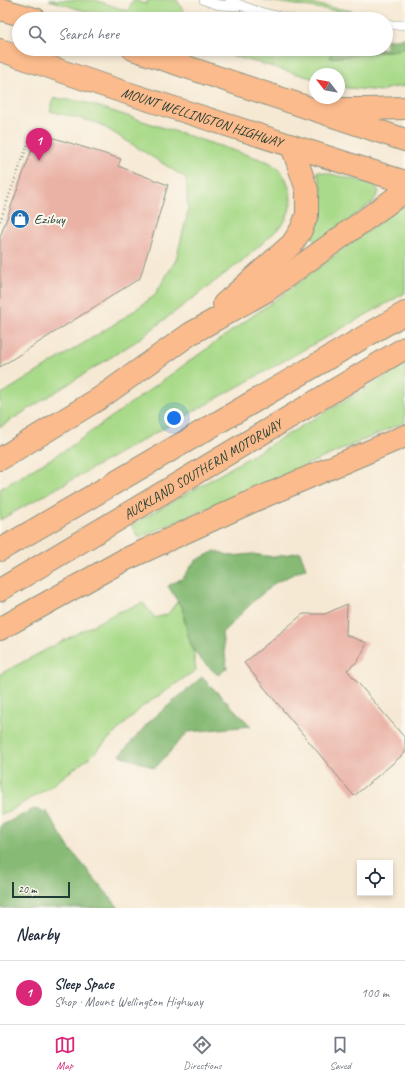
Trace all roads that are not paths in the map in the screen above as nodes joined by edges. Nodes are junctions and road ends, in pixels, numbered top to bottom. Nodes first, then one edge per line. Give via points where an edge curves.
1 (204, 0) edge
2 (230, 0) edge
3 (240, 6) junction
4 (0, 9) edge
5 (12, 12) edge
6 (258, 12) edge
7 (393, 25) edge
8 (405, 25) edge
9 (2, 51) edge
10 (12, 54) edge
11 (17, 56) edge
12 (154, 56) edge
13 (405, 108) edge
14 (313, 109) junction
15 (405, 140) edge
16 (292, 146) junction
17 (405, 182) edge
18 (405, 191) edge
19 (405, 313) edge
20 (190, 334) junction
21 (405, 348) edge
22 (405, 436) edge
23 (0, 458) edge
24 (0, 550) edge
25 (0, 590) edge
26 (0, 629) edge

1 - 3 lane via 219,5
2 - 3 lane
3 - 6 lane
4 - 5 main road
7 - 8 lane
9 - 10 main road, MOUNT WELLINGTON HIGHWAY
11 - 16 main road, MOUNT WELLINGTON HIGHWAY
12 - 14 main road
13 - 14 main road
14 - 15 main road
16 - 17 main road, MOUNT WELLINGTON HIGHWAY
16 - 20 main road via 307,190 307,215 301,230 292,244
18 - 20 main road via 266,291
19 - 24 main road
20 - 23 main road via 100,398
21 - 25 main road, AUCKLAND SOUTHERN MOTORWAY
22 - 26 main road via 122,561

